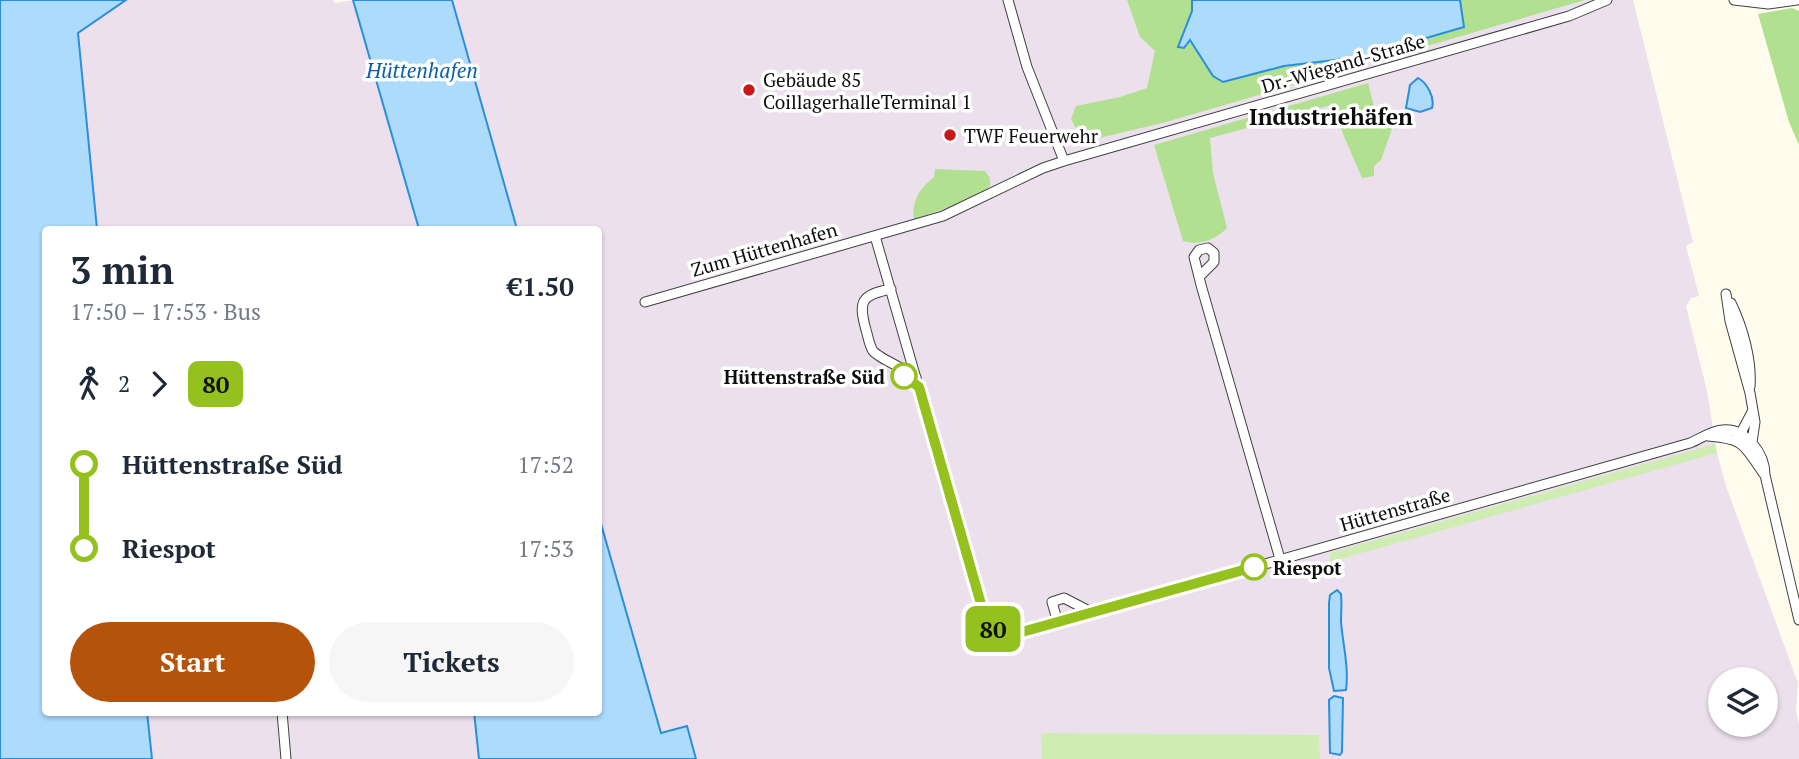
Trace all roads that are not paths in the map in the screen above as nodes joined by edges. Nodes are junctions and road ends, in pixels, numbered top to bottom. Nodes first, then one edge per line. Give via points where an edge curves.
1 (1008, 0) edge
2 (1607, 0) edge
3 (1734, 0) edge
4 (1797, 0) edge
5 (1064, 161) junction
6 (893, 231) joint
7 (875, 236) junction
8 (1199, 277) dead end
9 (891, 289) junction
10 (1727, 294) dead end
11 (645, 302) dead end
12 (916, 377) junction
13 (1745, 440) junction
14 (1280, 559) junction
15 (1093, 613) junction
16 (1799, 620) edge
17 (1058, 623) junction
18 (282, 716) edge
19 (286, 759) edge

1 - 5 street via 1027,67
2 - 5 street, Dr.-Wiegand-Straße via 1569,16
3 - 4 street via 1768,4
5 - 6 street, Dr.-Wiegand-Straße via 953,212
6 - 7 street, Zum Hüttenhafen
7 - 9 street, Hüttenstraße
7 - 11 street, Zum Hüttenhafen
8 - 14 street
9 - 12 street, Hüttenstraße
9 - 12 street via 869,295 861,309 873,350
10 - 13 street via 1751,372 1755,422
12 - 17 street, Hüttenstraße via 985,618 994,632 1002,635
13 - 14 street, Hüttenstraße via 1706,436
13 - 16 street via 1765,465
14 - 15 street, Hüttenstraße
15 - 17 street, Hüttenstraße
15 - 17 street via 1060,598 1052,602
18 - 19 street

